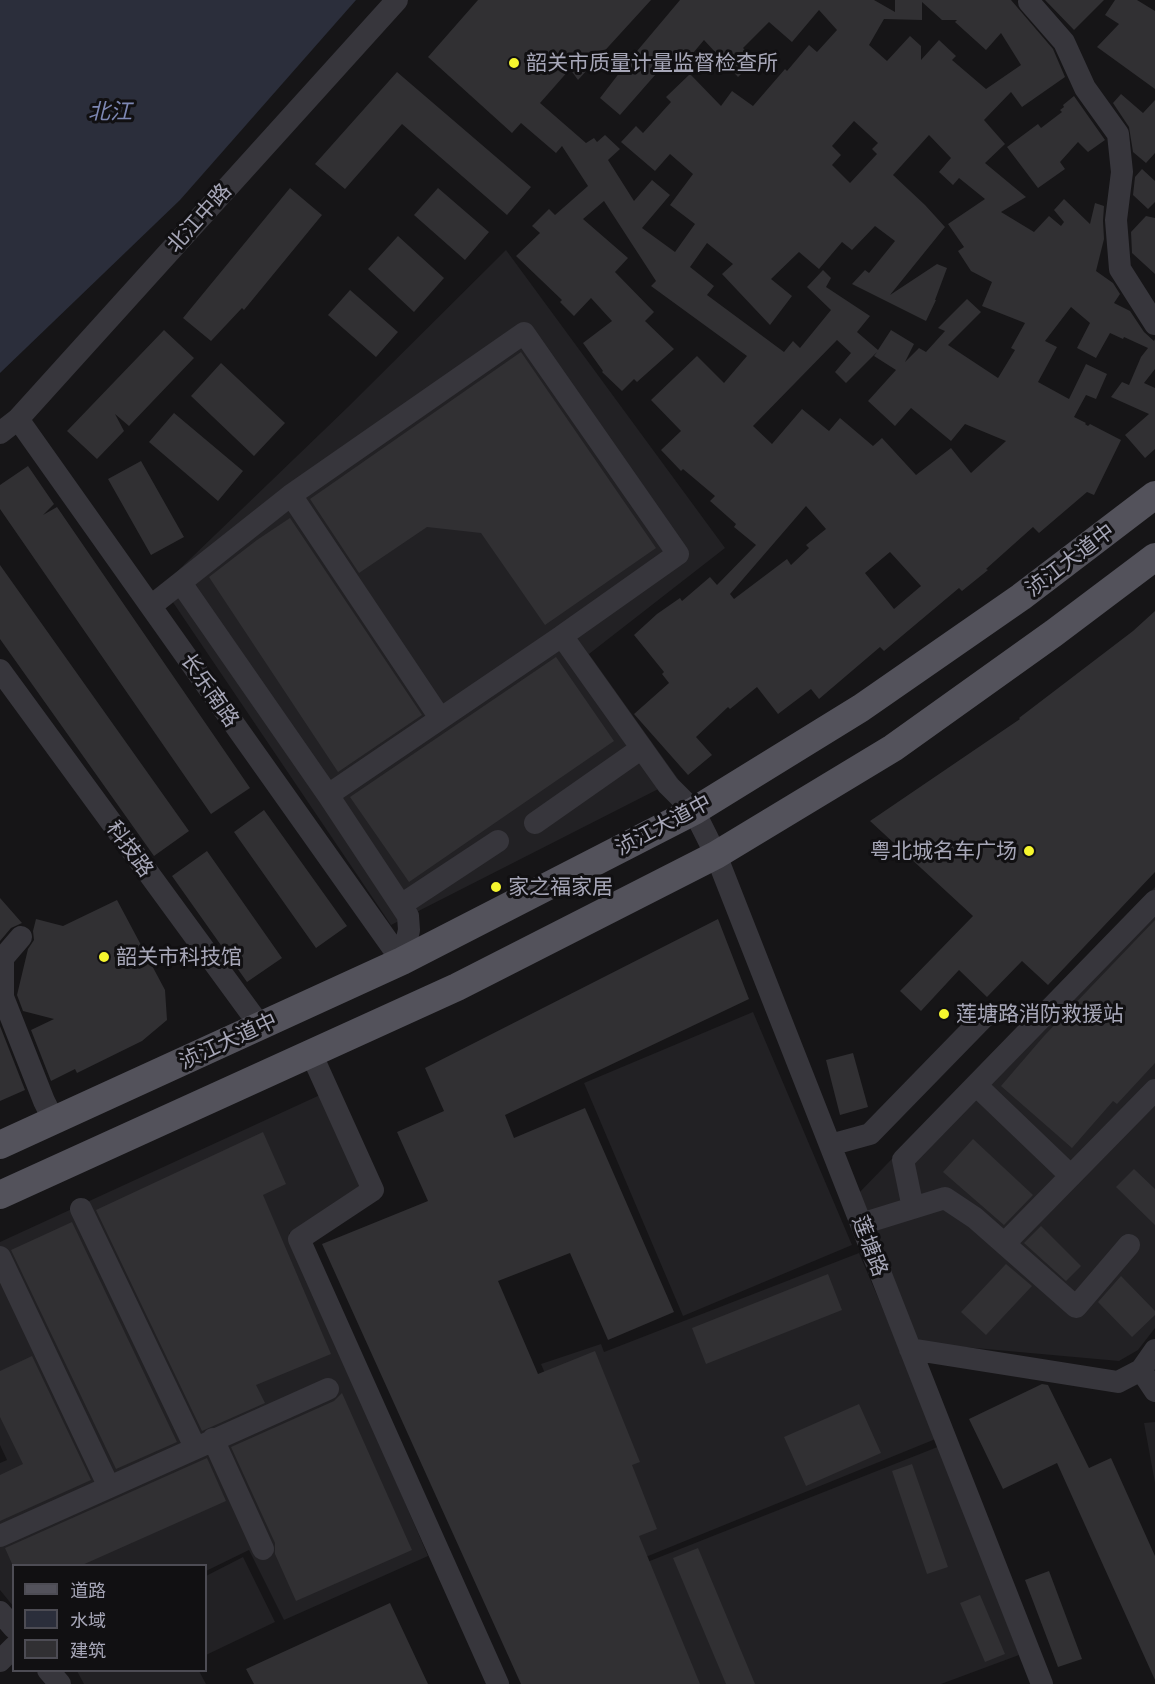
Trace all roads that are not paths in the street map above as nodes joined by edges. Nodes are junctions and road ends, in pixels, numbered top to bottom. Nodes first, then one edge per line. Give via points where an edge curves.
1 (396, 0) edge
2 (1028, 1) edge
3 (1155, 324) edge
4 (18, 419) junction
5 (0, 434) edge
6 (291, 495) junction
7 (1155, 495) edge
8 (1155, 557) edge
9 (181, 583) junction
10 (151, 606) junction
11 (562, 636) junction
12 (0, 670) edge
13 (440, 718) junction
14 (642, 748) junction
15 (328, 795) junction
16 (694, 811) junction
17 (535, 823) dead end
18 (498, 841) dead end
19 (716, 855) junction
20 (1155, 901) edge
21 (401, 905) junction
22 (21, 937) dead end
23 (402, 961) junction
24 (985, 1016) dead end
25 (261, 1027) junction
26 (311, 1053) junction
27 (976, 1085) junction
28 (1155, 1090) edge
29 (54, 1120) junction
30 (0, 1145) edge
31 (830, 1145) junction
32 (1071, 1176) junction
33 (0, 1195) edge
34 (913, 1208) junction
35 (81, 1209) dead end
36 (861, 1224) junction
37 (1005, 1244) junction
38 (1129, 1245) dead end
39 (0, 1257) edge
40 (910, 1349) junction
41 (1155, 1350) edge
42 (1141, 1370) junction
43 (328, 1389) dead end
44 (1155, 1392) edge
45 (204, 1443) junction
46 (109, 1487) junction
47 (0, 1536) edge
48 (263, 1549) dead end
49 (0, 1612) edge
50 (12, 1626) edge
51 (12, 1649) edge
52 (0, 1661) edge
53 (49, 1672) edge
54 (60, 1684) edge
55 (498, 1684) edge
56 (1042, 1684) edge

1 - 4 street, 北江中路
2 - 3 street via 1064,42 1085,88 1118,134 1122,172 1116,220 1120,269
4 - 5 street, 北江中路
4 - 10 street, 长乐南路
6 - 9 street
6 - 11 street via 524,333 678,554
6 - 13 street
7 - 16 main road, 浈江大道中 via 1021,597 861,708
8 - 19 main road via 893,748
9 - 10 street
9 - 15 street
10 - 23 street, 长乐南路
11 - 13 street
11 - 14 street, 莲塘路
12 - 25 street, 科技路
13 - 15 street
14 - 16 street, 莲塘路
14 - 17 street
15 - 21 street
16 - 19 street, 莲塘路
16 - 23 main road, 浈江大道中
18 - 21 street
19 - 26 main road via 457,987
19 - 31 street, 莲塘路
20 - 27 street
21 - 23 street via 408,916 409,930
22 - 29 street via 3,958 3,997
23 - 25 main road, 浈江大道中
24 - 31 street via 870,1134
25 - 29 main road, 浈江大道中
26 - 33 main road
26 - 55 street via 373,1190 299,1239
27 - 32 street
27 - 34 street via 903,1160
28 - 32 street
29 - 30 main road, 浈江大道中
31 - 36 street, 莲塘路
32 - 37 street
34 - 36 street
34 - 37 street via 945,1198
35 - 45 street
36 - 40 street, 莲塘路
37 - 38 street via 1076,1306
39 - 46 street
40 - 42 street via 1118,1382
40 - 56 street, 莲塘路
41 - 42 street
42 - 44 street
43 - 45 street
45 - 46 street
45 - 48 street
46 - 47 street
49 - 50 street
51 - 52 street
53 - 54 street

